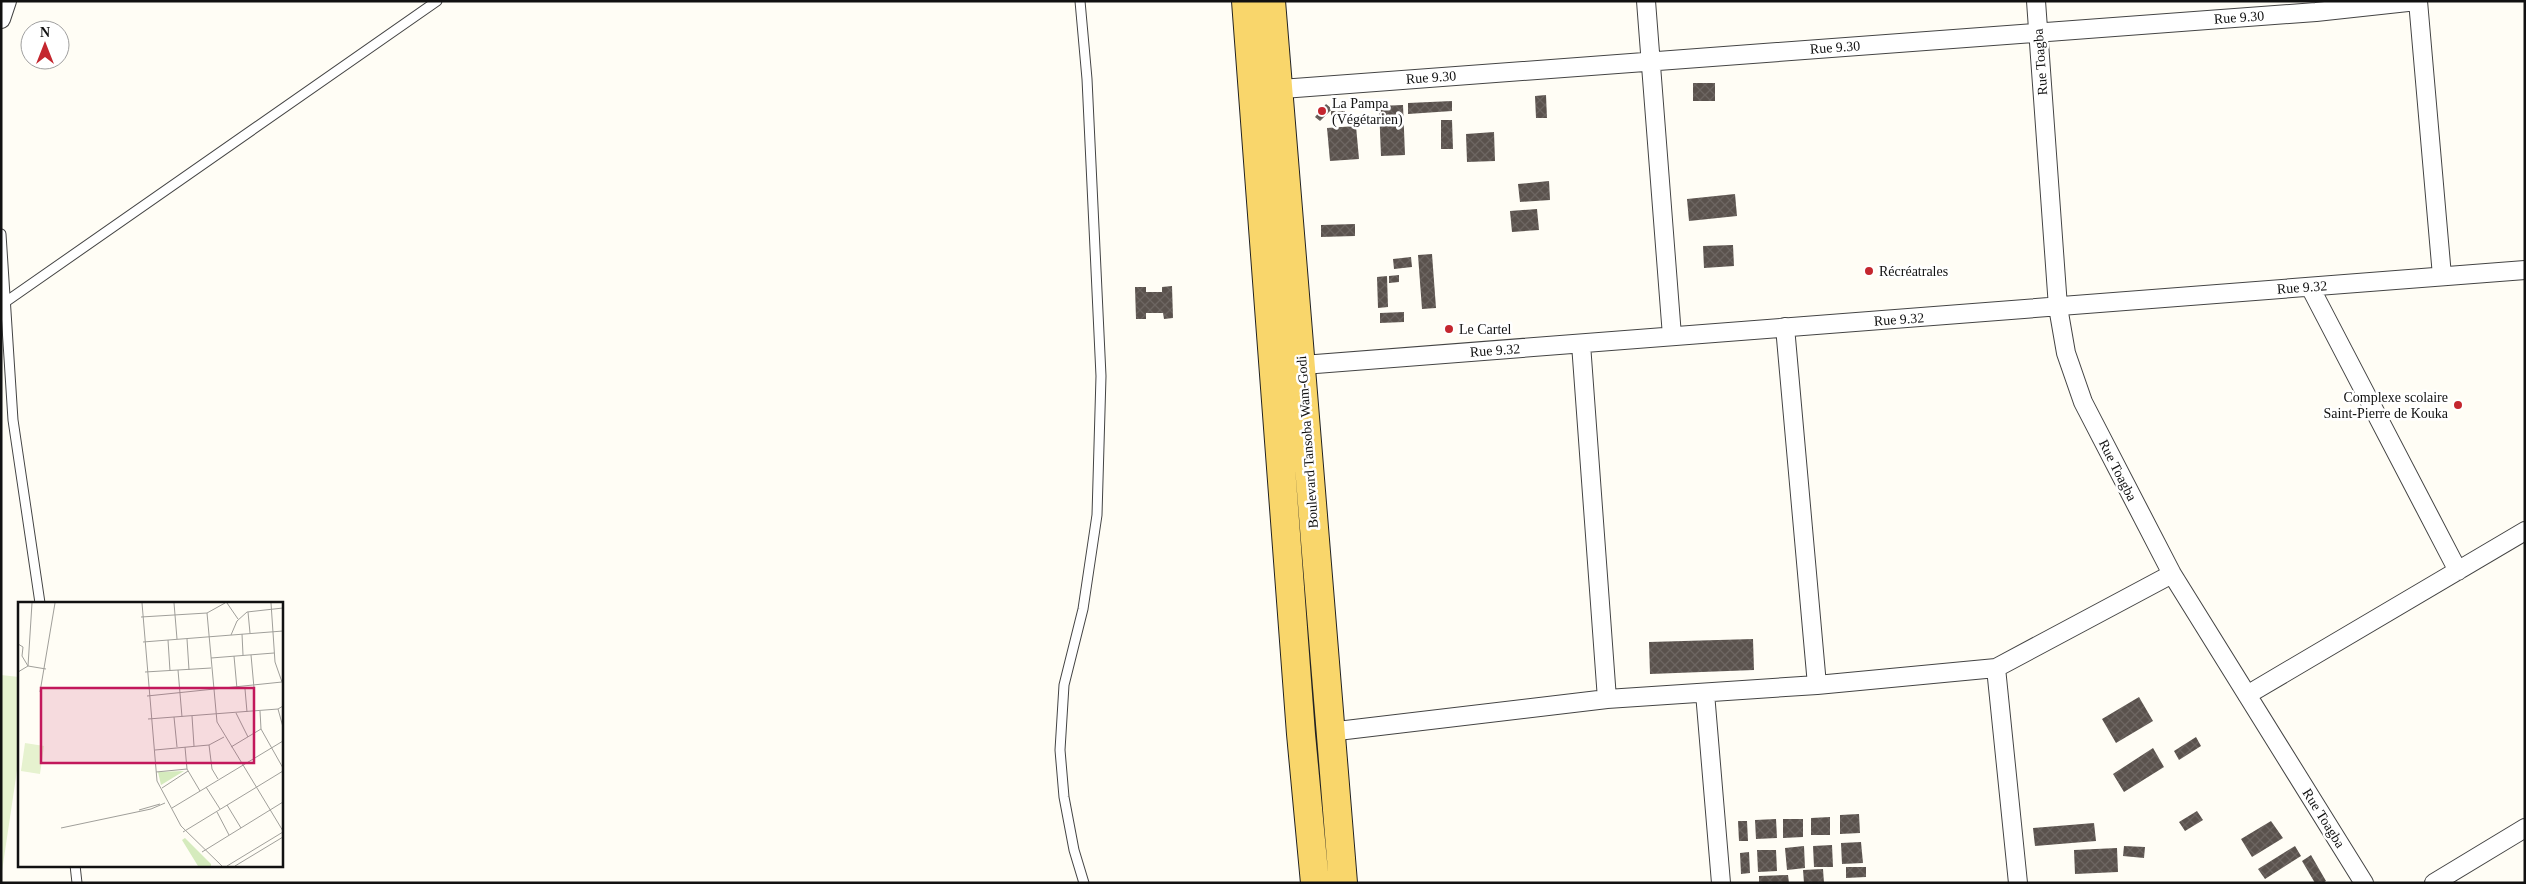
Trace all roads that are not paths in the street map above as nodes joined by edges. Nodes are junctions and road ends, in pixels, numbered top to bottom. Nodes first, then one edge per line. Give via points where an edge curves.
1 (7, 1) edge
2 (437, 1) edge
3 (1080, 1) edge
4 (1246, 1) edge
5 (1271, 1) edge
6 (1646, 1) edge
7 (2036, 1) edge
8 (2417, 1) edge
9 (2316, 6) edge
10 (1, 19) edge
11 (2038, 32) junction
12 (1650, 60) junction
13 (1265, 90) junction
14 (1, 234) edge
15 (2525, 270) edge
16 (2442, 276) junction
17 (2310, 287) junction
18 (4, 303) junction
19 (2058, 306) junction
20 (1785, 327) junction
21 (1672, 336) junction
22 (1581, 344) junction
23 (1301, 366) junction
24 (1272, 368) junction
25 (2525, 531) edge
26 (2458, 571) junction
27 (2172, 574) junction
28 (40, 602) edge
29 (1996, 668) junction
30 (1817, 684) junction
31 (1705, 693) junction
32 (2247, 695) junction
33 (1607, 699) junction
34 (1329, 732) junction
35 (2525, 828) edge
36 (75, 866) edge
37 (77, 883) edge
38 (1084, 883) edge
39 (1315, 883) edge
40 (1343, 883) edge
41 (1721, 883) edge
42 (2018, 883) edge
43 (2364, 883) edge
44 (2434, 883) edge

1 - 10 street
2 - 18 lane
3 - 38 lane via 1087,79 1101,376 1098,515 1083,610 1064,685 1060,750 1074,850
4 - 13 main road, Boulevard Tansoba Wam-Godi
5 - 13 main road, Boulevard Tansoba Wam-Godi
6 - 12 street
7 - 11 street, Rue Toagba
8 - 9 street, Rue 9.30
8 - 16 street
9 - 11 street, Rue 9.30
11 - 12 street, Rue 9.30
11 - 19 street, Rue Toagba
12 - 13 street, Rue 9.30
12 - 21 street
13 - 23 main road, Boulevard Tansoba Wam-Godi
13 - 24 main road, Boulevard Tansoba Wam-Godi
14 - 18 lane
15 - 16 street, Rue 9.32
16 - 17 street, Rue 9.32
17 - 19 street, Rue 9.32
17 - 26 street
18 - 28 lane via 13,420
19 - 20 street, Rue 9.32
19 - 27 street, Rue Toagba via 2066,353 2083,402
20 - 21 street, Rue 9.32
20 - 30 street
21 - 22 street, Rue 9.32
22 - 23 street, Rue 9.32
22 - 33 street
23 - 24 street, Rue 9.32
23 - 34 main road, Boulevard Tansoba Wam-Godi
24 - 39 main road, Boulevard Tansoba Wam-Godi
25 - 26 street
26 - 32 street
27 - 29 street
27 - 32 street, Rue Toagba
29 - 30 street
29 - 42 street
30 - 31 street
31 - 33 street
31 - 41 street
32 - 43 street, Rue Toagba
33 - 34 street
34 - 40 main road, Boulevard Tansoba Wam-Godi
35 - 44 street
36 - 37 lane

